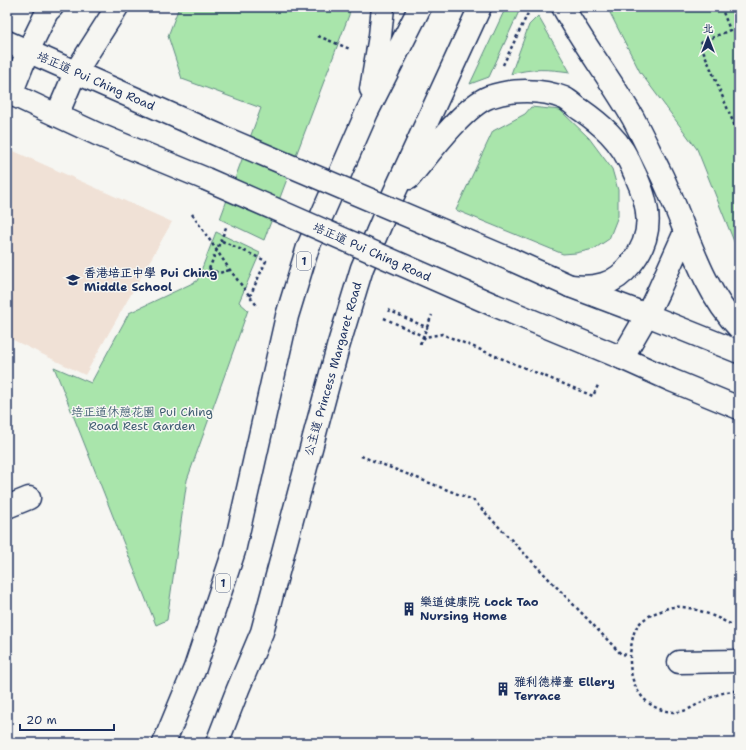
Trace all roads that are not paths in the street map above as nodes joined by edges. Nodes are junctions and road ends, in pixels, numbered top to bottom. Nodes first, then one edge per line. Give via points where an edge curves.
1 (52, 7) edge
2 (117, 7) edge
3 (383, 7) edge
4 (420, 7) edge
5 (480, 7) edge
6 (563, 7) edge
7 (7, 42) edge
8 (28, 51) junction
9 (76, 73) junction
10 (9, 93) edge
11 (367, 112) junction
12 (57, 115) junction
13 (391, 200) junction
14 (685, 232) junction
15 (570, 286) junction
16 (647, 315) junction
17 (739, 328) edge
18 (739, 352) edge
19 (622, 358) junction
20 (739, 408) edge
21 (29, 498) dead end
22 (7, 506) edge
23 (739, 661) edge
24 (679, 662) dead end
25 (164, 743) edge
26 (217, 743) edge

1 - 8 main road
2 - 9 main road
3 - 11 main road
4 - 11 main road, 1
5 - 13 main road, 公主道 Princess Margaret Road
6 - 14 main road via 632,117 672,195
7 - 8 main road, 培正道 Pui Ching Road
8 - 9 main road, 培正道 Pui Ching Road
8 - 10 main road
9 - 12 main road
9 - 15 main road, 培正道 Pui Ching Road, bridge
10 - 12 main road, 培正道 Pui Ching Road
11 - 25 main road, 1 via 308,247 287,316 234,551 195,668
12 - 19 main road, 培正道 Pui Ching Road, bridge
13 - 15 main road via 471,108 488,98 510,92 529,91 564,98 609,133 625,152 642,189 648,219 647,232 638,256 623,273 603,285 584,288
13 - 26 main road, 公主道 Princess Margaret Road via 362,268 343,328 262,632
14 - 16 main road
14 - 17 main road via 709,287
15 - 16 main road, 培正道 Pui Ching Road
16 - 18 main road, 培正道 Pui Ching Road
16 - 19 main road
19 - 20 main road, 培正道 Pui Ching Road
21 - 22 main road
23 - 24 main road

